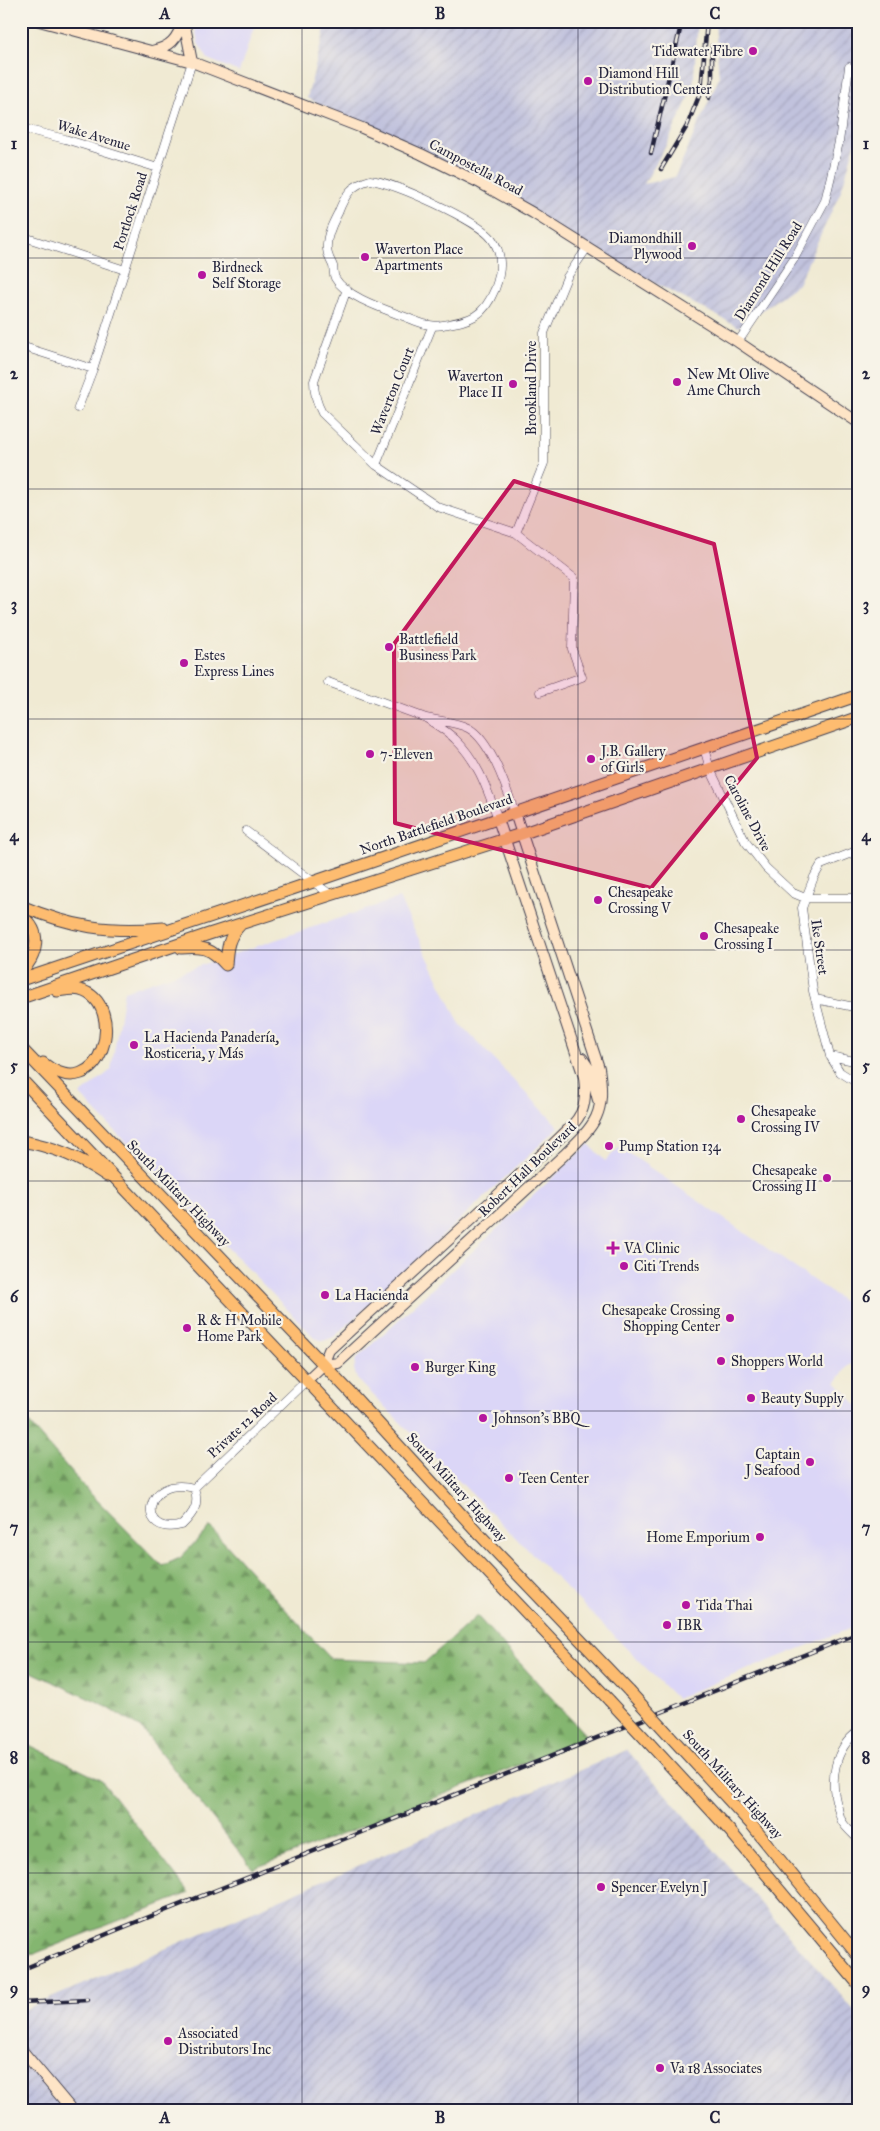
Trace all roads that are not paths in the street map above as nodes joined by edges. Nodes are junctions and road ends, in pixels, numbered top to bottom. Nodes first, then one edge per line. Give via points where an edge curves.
1 (39, 21) edge
2 (184, 21) edge
3 (151, 51) junction
4 (192, 62) junction
5 (849, 67) dead end
6 (21, 128) edge
7 (158, 168) junction
8 (21, 236) edge
9 (587, 248) junction
10 (125, 270) junction
11 (347, 289) junction
12 (432, 327) junction
13 (738, 342) junction
14 (21, 346) edge
15 (93, 369) junction
16 (78, 408) dead end
17 (859, 423) edge
18 (376, 464) junction
19 (516, 534) junction
20 (328, 682) dead end
21 (540, 692) dead end
22 (859, 695) edge
23 (859, 717) edge
24 (426, 718) junction
25 (704, 748) junction
26 (710, 769) junction
27 (515, 813) junction
28 (498, 818) junction
29 (246, 831) dead end
30 (521, 834) junction
31 (504, 840) junction
32 (859, 850) edge
33 (313, 882) junction
34 (332, 895) junction
35 (805, 898) junction
36 (859, 898) edge
37 (21, 906) edge
38 (21, 917) edge
39 (192, 923) junction
40 (241, 924) junction
41 (164, 950) junction
42 (21, 972) edge
43 (21, 980) edge
44 (21, 998) edge
45 (815, 999) junction
46 (859, 1008) edge
47 (21, 1047) edge
48 (577, 1054) junction
49 (830, 1056) junction
50 (859, 1062) edge
51 (21, 1079) edge
52 (859, 1084) edge
53 (601, 1106) junction
54 (21, 1141) edge
55 (126, 1190) junction
56 (323, 1365) junction
57 (307, 1380) junction
58 (194, 1488) junction
59 (859, 1731) edge
60 (859, 1840) edge
61 (859, 1956) edge
62 (859, 1985) edge
63 (21, 2049) edge
64 (72, 2110) edge

1 - 3 street, Campostella Road
2 - 3 street via 173,42
2 - 4 street, Portlock Road
3 - 4 street, Campostella Road
4 - 7 street, Portlock Road
4 - 9 street, Campostella Road via 421,154 494,191
5 - 13 street, Diamond Hill Road via 839,142 825,201 794,259
6 - 7 street, Wake Avenue
7 - 10 street, Portlock Road
8 - 10 street
9 - 13 street, Campostella Road
9 - 19 street, Brookland Drive via 566,277 544,333 544,464
10 - 15 street, Portlock Road
11 - 12 street via 381,308
11 - 12 street via 334,277 326,246 344,197 351,188 370,180 410,193 483,230 495,245 501,264 491,300 482,312 468,321
11 - 18 street via 317,370 314,392 322,413
12 - 18 street, Waverton Court
13 - 17 street, Campostella Road
14 - 15 street
15 - 16 street, Portlock Road
18 - 19 street via 438,508
19 - 21 street via 574,578 572,649 582,677
20 - 24 street
22 - 25 main road, North Battlefield Boulevard
23 - 26 main road
24 - 27 street via 468,728 479,738 489,750
24 - 28 street via 454,738 472,758
25 - 26 street, Caroline Drive
25 - 27 main road, North Battlefield Boulevard
26 - 30 main road
26 - 35 street, Caroline Drive via 756,858 793,893
27 - 28 main road, North Battlefield Boulevard
27 - 30 street, Robert Hall Boulevard
28 - 31 street, Robert Hall Boulevard
28 - 33 main road, North Battlefield Boulevard
29 - 33 street
30 - 31 main road
30 - 53 street, Robert Hall Boulevard via 599,1068
31 - 34 main road
31 - 48 street, Robert Hall Boulevard
32 - 35 street, Ike Street via 821,865
33 - 34 street
33 - 39 main road, North Battlefield Boulevard
34 - 40 main road
35 - 36 street, Ike Street
35 - 45 street, Ike Street via 802,908
37 - 39 main road via 50,918 96,929 144,930
38 - 42 main road via 31,927 36,946 29,965
39 - 43 main road, North Battlefield Boulevard
40 - 41 main road
40 - 41 main road via 230,937 226,965 215,952 202,948
41 - 44 main road
44 - 47 main road via 68,990 89,994 102,1009 105,1032 100,1056 94,1065 74,1076 50,1069
45 - 46 street
45 - 49 street, Ike Street
47 - 56 main road, South Military Highway
48 - 53 street via 590,1070
48 - 56 street, Robert Hall Boulevard via 586,1096 584,1109 575,1123 329,1350
49 - 50 street
49 - 52 street, Ike Street via 840,1072
51 - 55 main road
53 - 56 street, Robert Hall Boulevard via 585,1135 564,1155 338,1363
54 - 55 main road via 50,1147 77,1158
55 - 57 main road
56 - 57 street, Robert Hall Boulevard
56 - 61 main road, South Military Highway, bridge via 751,1824
57 - 58 street, Private 12 Road
57 - 62 main road, bridge via 730,1831
58 - 58 street via 176,1484 155,1497 151,1514 156,1522 160,1526 182,1525 196,1508
59 - 60 street via 840,1753 833,1774 834,1796 842,1822
63 - 64 street

